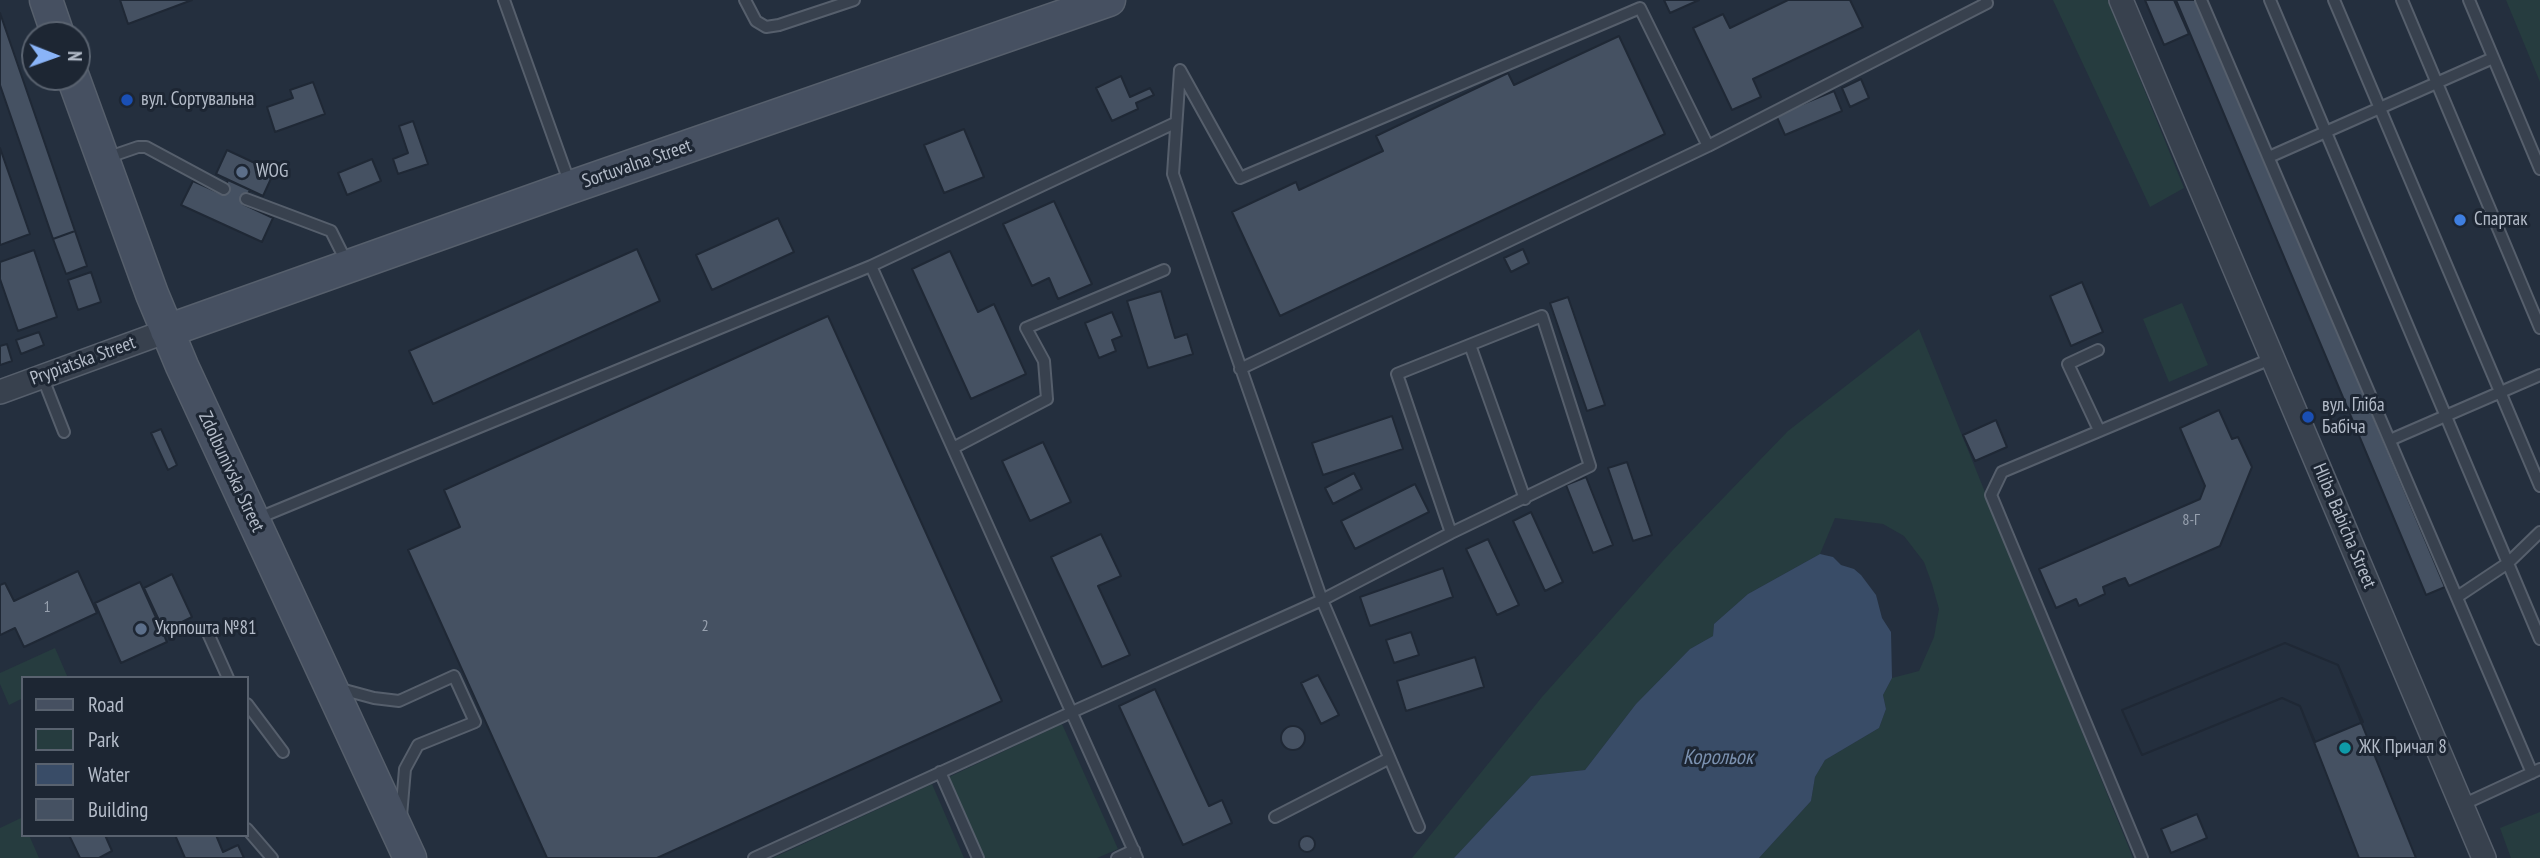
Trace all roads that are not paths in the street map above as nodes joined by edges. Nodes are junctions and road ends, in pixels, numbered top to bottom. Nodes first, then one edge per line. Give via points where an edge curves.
1 (46, 0) edge
2 (504, 0) edge
3 (745, 0) edge
4 (854, 0) edge
5 (1109, 0) edge
6 (1986, 0) edge
7 (2121, 0) edge
8 (2202, 0) edge
9 (2270, 0) edge
10 (2334, 0) edge
11 (2402, 0) edge
12 (2469, 0) edge
13 (53, 21) edge
14 (2493, 58) junction
15 (2437, 83) junction
16 (78, 91) edge
17 (2380, 108) junction
18 (1175, 123) junction
19 (2326, 132) junction
20 (1707, 146) junction
21 (2269, 157) junction
22 (103, 159) junction
23 (2540, 169) edge
24 (571, 187) junction
25 (224, 189) dead end
26 (246, 199) dead end
27 (871, 266) junction
28 (349, 267) junction
29 (1164, 270) dead end
30 (2540, 328) edge
31 (167, 331) junction
32 (1471, 345) junction
33 (2098, 350) dead end
34 (2273, 358) junction
35 (1240, 369) junction
36 (2540, 375) edge
37 (42, 376) junction
38 (0, 392) edge
39 (2500, 392) junction
40 (2446, 416) junction
41 (2099, 430) junction
42 (64, 432) dead end
43 (2390, 440) junction
44 (953, 448) junction
45 (2540, 486) edge
46 (1525, 499) junction
47 (253, 520) junction
48 (2540, 532) edge
49 (1451, 533) junction
50 (2508, 563) junction
51 (2457, 597) junction
52 (1322, 600) junction
53 (207, 631) dead end
54 (2540, 639) edge
55 (227, 676) edge
56 (331, 687) junction
57 (248, 705) edge
58 (1072, 712) junction
59 (283, 752) dead end
60 (1388, 759) junction
61 (2536, 771) edge
62 (940, 772) junction
63 (2462, 805) junction
64 (1275, 817) dead end
65 (1419, 827) dead end
66 (248, 830) edge
67 (405, 846) edge
68 (1135, 854) edge
69 (272, 858) edge
70 (754, 858) edge
71 (978, 858) edge
72 (1117, 858) edge
73 (2142, 858) edge
74 (2484, 858) edge

1 - 13 street
2 - 24 lane
3 - 4 lane via 756,21 766,27
5 - 24 street, Sortuvalna Street
6 - 20 lane
7 - 34 street, Hliba Babicha Street
8 - 21 lane
9 - 19 lane
10 - 17 lane
11 - 15 lane
12 - 14 lane
14 - 15 lane
14 - 23 lane
15 - 17 lane
15 - 30 lane
16 - 22 street, Zdolbunivska Street
17 - 19 lane
17 - 39 lane
18 - 20 lane via 1180,70 1240,178 1640,8
18 - 27 lane
18 - 35 lane via 1174,174
19 - 21 lane
19 - 40 lane
20 - 35 lane
21 - 43 lane
22 - 25 lane via 146,147
22 - 31 street, Zdolbunivska Street
24 - 28 street, Sortuvalna Street
26 - 28 lane via 331,231
27 - 44 lane
27 - 47 lane
28 - 31 street, Sortuvalna Street
29 - 44 lane via 1026,328 1044,361 1046,400
31 - 37 street, Prypiatska Street
31 - 47 street, Zdolbunivska Street
32 - 46 lane
32 - 46 lane via 1542,316 1590,467
32 - 49 lane via 1397,374
33 - 41 lane via 2068,364
34 - 41 lane
34 - 63 street, Hliba Babicha Street
35 - 52 lane
36 - 39 lane
37 - 38 street, Prypiatska Street
37 - 42 lane
39 - 40 lane
39 - 45 lane
40 - 43 lane
40 - 50 lane
41 - 73 lane via 2003,472 1991,495
43 - 51 lane
44 - 58 lane
46 - 49 lane
47 - 56 street, Zdolbunivska Street
48 - 50 lane
49 - 52 lane
50 - 51 lane
50 - 54 lane
51 - 61 lane
52 - 58 lane
52 - 60 lane
53 - 55 lane
56 - 67 street, Zdolbunivska Street
56 - 67 lane via 399,701 454,676 475,722 418,745 405,768
57 - 59 lane
58 - 62 lane
58 - 68 lane
60 - 64 lane
60 - 65 lane
61 - 63 lane
62 - 70 lane
62 - 71 lane
63 - 74 street, Hliba Babicha Street
66 - 69 lane
68 - 72 lane

